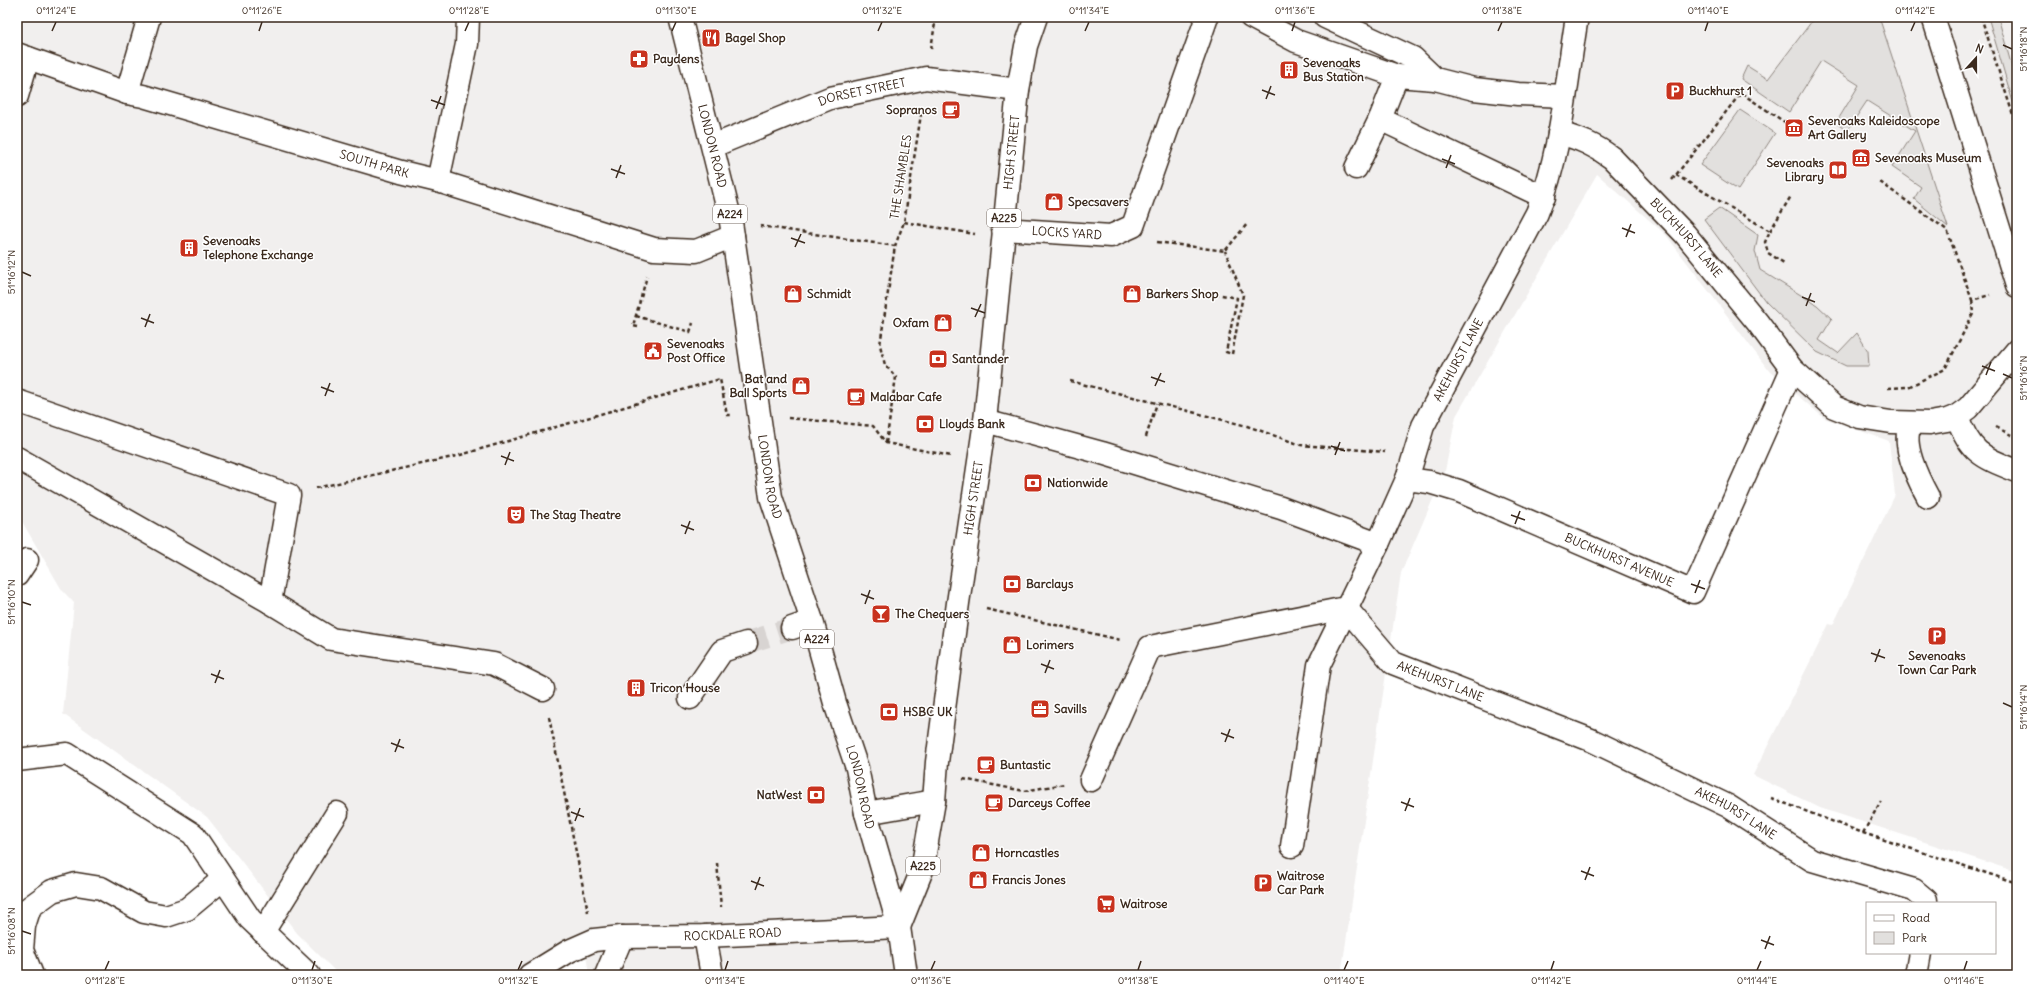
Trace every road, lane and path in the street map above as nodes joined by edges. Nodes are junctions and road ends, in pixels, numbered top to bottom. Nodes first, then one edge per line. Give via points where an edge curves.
1 (149, 17) edge
2 (468, 17) edge
3 (680, 17) edge
4 (936, 17) edge
5 (1036, 17) edge
6 (1208, 17) edge
7 (1250, 17) edge
8 (1325, 17) edge
9 (1577, 17) edge
10 (1932, 17) edge
11 (1981, 17) edge
12 (22, 56) edge
13 (1397, 76) junction
14 (926, 78) junction
15 (1435, 79) junction
16 (1018, 90) junction
17 (127, 94) junction
18 (17, 96) edge
19 (1564, 96) junction
20 (1380, 119) junction
21 (1786, 123) dead end
22 (2017, 127) edge
23 (1559, 133) junction
24 (713, 146) junction
25 (1356, 168) dead end
26 (1676, 175) junction
27 (438, 181) junction
28 (1880, 182) dead end
29 (1791, 196) dead end
30 (1544, 197) junction
31 (1654, 203) junction
32 (904, 222) junction
33 (1247, 224) dead end
34 (732, 229) junction
35 (1770, 231) junction
36 (1003, 234) junction
37 (1111, 236) junction
38 (895, 246) junction
39 (654, 249) junction
40 (1225, 251) junction
41 (1784, 263) dead end
42 (2017, 286) edge
43 (1995, 294) dead end
44 (1211, 296) dead end
45 (1972, 300) junction
46 (636, 316) junction
47 (692, 323) dead end
48 (638, 327) dead end
49 (2017, 350) edge
50 (1792, 369) junction
51 (1070, 381) dead end
52 (1888, 388) dead end
53 (17, 401) edge
54 (1157, 403) junction
55 (758, 415) junction
56 (1957, 416) junction
57 (985, 421) junction
58 (1911, 424) junction
59 (886, 443) junction
60 (1413, 455) junction
61 (17, 458) edge
62 (979, 461) junction
63 (1137, 464) junction
64 (2017, 471) edge
65 (1407, 479) junction
66 (289, 495) junction
67 (1928, 497) dead end
68 (1378, 544) junction
69 (270, 602) junction
70 (958, 603) junction
71 (1346, 608) junction
72 (746, 642) tunnel mouth
73 (1150, 647) junction
74 (544, 689) joint
75 (690, 698) dead end
76 (17, 760) edge
77 (963, 779) dead end
78 (1091, 780) joint
79 (1881, 800) dead end
80 (934, 801) junction
81 (866, 813) junction
82 (337, 814) dead end
83 (1863, 833) dead end
84 (1292, 846) dead end
85 (717, 863) dead end
86 (223, 879) junction
87 (1926, 902) edge
88 (899, 927) junction
89 (264, 932) junction
90 (714, 935) junction
91 (622, 936) junction
92 (594, 940) junction
93 (1920, 954) edge
94 (32, 975) edge
95 (309, 975) edge
96 (530, 975) edge
97 (606, 975) edge
98 (712, 975) edge
99 (906, 975) edge
100 (1916, 975) edge

1 - 17 street
2 - 27 street via 467,44
3 - 24 street, LONDON ROAD / A224
4 - 14 path, THE SHAMBLES
5 - 16 street, HIGH STREET / A225 via 1026,46
6 - 37 street, LOCKS YARD via 1133,226
7 - 13 street via 1296,41
8 - 15 street via 1413,58
9 - 19 street, AKEHURST LANE
10 - 42 street
11 - 22 path
12 - 17 street, SOUTH PARK
12 - 18 street
13 - 15 street
13 - 20 street
14 - 16 street, DORSET STREET
14 - 24 street, DORSET STREET via 830,98
14 - 32 path, THE SHAMBLES
15 - 19 street via 1474,89
16 - 36 street, HIGH STREET / A225
17 - 27 street, SOUTH PARK via 143,96
19 - 23 street, AKEHURST LANE
20 - 25 street
20 - 30 street
21 - 26 path via 1741,93
23 - 30 street, AKEHURST LANE
23 - 31 street, BUCKHURST LANE via 1581,139 1599,148 1612,158
24 - 34 street, LONDON ROAD / A224
26 - 31 path
26 - 35 path
27 - 39 street, SOUTH PARK
28 - 45 path via 1947,230
29 - 35 path
30 - 60 street, AKEHURST LANE via 1429,414
31 - 50 street, BUCKHURST LANE via 1685,234
32 - 36 path
32 - 38 path, THE SHAMBLES
33 - 40 path
34 - 38 path
34 - 39 street, SOUTH PARK via 696,251
34 - 55 street, LONDON ROAD / A224
35 - 41 path via 1765,242 1768,253
36 - 37 street, LOCKS YARD
36 - 57 street, HIGH STREET / A225
37 - 40 path
38 - 59 path, THE SHAMBLES via 880,344 885,365 896,377
39 - 46 path
40 - 44 path via 1243,295 1232,354 1226,352 1236,298 1212,293
43 - 45 path
45 - 52 path via 1974,312 1945,369 1908,387
46 - 47 path via 690,332
46 - 48 path via 633,326
49 - 56 street via 1968,408
50 - 58 street, BUCKHURST LANE via 1842,412 1871,420
50 - 65 street, BUCKHURST AVENUE via 1693,592 1459,491 1429,482
51 - 54 path
53 - 66 street
54 - 60 path via 1247,426 1302,445
54 - 63 path
55 - 59 path via 873,426
55 - 66 path via 727,415 720,379 457,456
55 - 81 street, LONDON ROAD / A224 via 771,497 802,624 835,703 857,768
56 - 58 street, BUCKHURST LANE via 1946,420
56 - 64 street via 1964,436 1975,451
57 - 62 street, HIGH STREET / A225
57 - 63 street
58 - 67 street via 1908,429 1908,445 1918,477
59 - 62 path
60 - 65 street, AKEHURST LANE
61 - 69 street
62 - 70 street, HIGH STREET / A225
63 - 68 street via 1281,508
65 - 68 street, AKEHURST LANE
66 - 69 street
68 - 71 street, AKEHURST LANE
69 - 74 street via 332,639 494,664
70 - 73 path
70 - 80 street, HIGH STREET / A225
71 - 73 street
71 - 84 street via 1319,665
71 - 87 street, AKEHURST LANE via 1393,663 1590,740 1728,806 1812,860 1914,890
72 - 75 street via 722,651
73 - 78 street
74 - 92 path
76 - 86 street via 67,754 193,834
77 - 78 path via 1024,791
79 - 83 path
80 - 81 street
80 - 88 street, HIGH STREET / A225 via 922,870
81 - 88 street, LONDON ROAD / A224
82 - 89 street
85 - 90 path
86 - 89 street via 250,919
86 - 94 street via 187,909 166,916 144,912 101,888 76,884 52,891 30,907 24,926 22,950
88 - 90 street, ROCKDALE ROAD
88 - 99 street
89 - 95 street
90 - 91 street, ROCKDALE ROAD
90 - 98 street
91 - 92 street, ROCKDALE ROAD
91 - 97 street
92 - 96 street, ROCKDALE ROAD via 569,951
93 - 100 street

